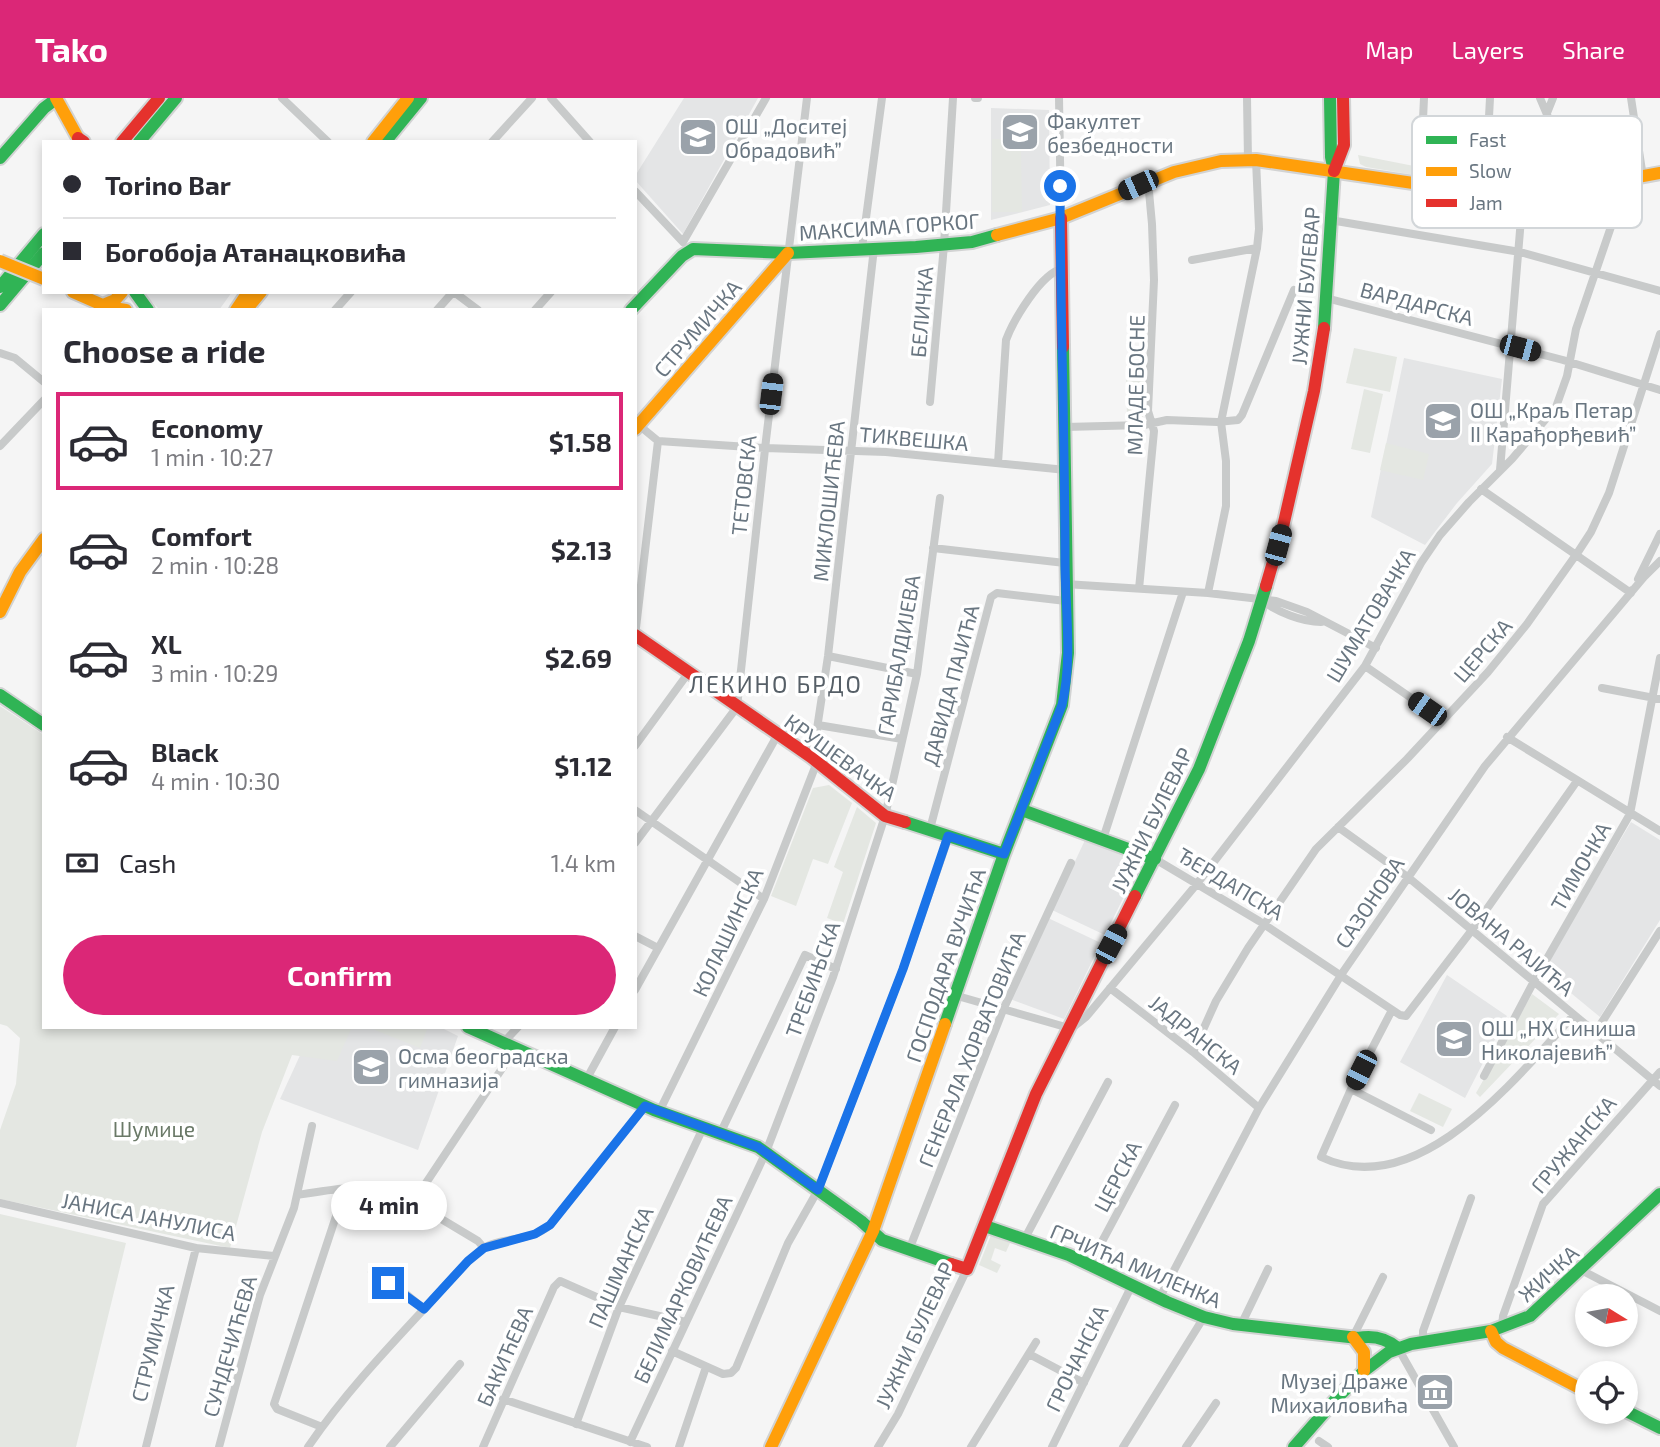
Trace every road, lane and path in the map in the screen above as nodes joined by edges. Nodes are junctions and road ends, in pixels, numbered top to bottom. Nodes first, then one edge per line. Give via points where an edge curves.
1 (159, 98) edge
2 (176, 98) edge
3 (282, 98) edge
4 (408, 98) edge
5 (421, 98) edge
6 (532, 98) edge
7 (551, 98) edge
8 (766, 98) edge
9 (807, 98) edge
10 (882, 98) edge
11 (953, 98) edge
12 (1059, 98) edge
13 (1247, 98) edge
14 (1330, 98) edge
15 (1343, 98) edge
16 (1424, 98) edge
17 (1490, 98) edge
18 (1540, 98) edge
19 (1553, 98) edge
20 (1631, 98) edge
21 (56, 99) edge
22 (1547, 113) junction
23 (1423, 116) edge
24 (1489, 116) edge
25 (1548, 116) edge
26 (1634, 116) edge
27 (138, 123) junction
28 (80, 140) edge
29 (113, 140) edge
30 (124, 140) edge
31 (141, 140) edge
32 (326, 140) edge
33 (375, 140) edge
34 (387, 140) edge
35 (494, 140) edge
36 (588, 140) edge
37 (0, 158) edge
38 (1252, 160) junction
39 (1642, 170) edge
40 (1334, 171) junction
41 (1660, 173) edge
42 (1643, 177) joint
43 (1148, 181) junction
44 (1412, 183) edge
45 (637, 197) edge
46 (1060, 218) junction
47 (1330, 220) junction
48 (1521, 228) edge
49 (1612, 228) edge
50 (42, 236) edge
51 (944, 245) junction
52 (687, 246) junction
53 (868, 248) junction
54 (1257, 248) junction
55 (1520, 252) junction
56 (788, 253) junction
57 (42, 255) edge
58 (1192, 260) dead end
59 (0, 261) edge
60 (1062, 269) junction
61 (1597, 273) junction
62 (42, 278) edge
63 (0, 287) edge
64 (1294, 290) dead end
65 (1660, 291) edge
66 (78, 294) edge
67 (120, 294) edge
68 (259, 294) edge
69 (349, 294) edge
70 (452, 294) edge
71 (457, 294) edge
72 (549, 294) edge
73 (1326, 298) junction
74 (0, 305) edge
75 (107, 307) edge
76 (248, 308) edge
77 (337, 308) edge
78 (439, 308) edge
79 (475, 308) edge
80 (537, 308) edge
81 (633, 308) edge
82 (1660, 334) edge
83 (1511, 346) junction
84 (0, 354) edge
85 (1570, 362) junction
86 (42, 380) edge
87 (1645, 386) junction
88 (1660, 390) edge
89 (42, 402) edge
90 (930, 402) dead end
91 (1221, 422) junction
92 (1153, 424) junction
93 (637, 425) edge
94 (637, 427) edge
95 (1065, 427) junction
96 (658, 440) junction
97 (0, 446) edge
98 (765, 447) junction
99 (851, 450) junction
100 (998, 463) junction
101 (1066, 470) junction
102 (1500, 470) junction
103 (1481, 489) junction
104 (940, 498) dead end
105 (1660, 534) edge
106 (42, 542) edge
107 (933, 548) junction
108 (1577, 554) junction
109 (1660, 561) edge
110 (1065, 563) junction
111 (1065, 584) junction
112 (1139, 589) junction
113 (1183, 592) junction
114 (1208, 593) junction
115 (1631, 593) junction
116 (1262, 600) junction
117 (1066, 601) junction
118 (0, 612) edge
119 (637, 618) edge
120 (637, 636) edge
121 (1376, 648) junction
122 (828, 656) junction
123 (1660, 658) edge
124 (1365, 666) junction
125 (689, 672) junction
126 (917, 674) junction
127 (1602, 688) dead end
128 (0, 695) edge
129 (1656, 698) edge
130 (737, 707) junction
131 (1443, 720) junction
132 (42, 724) edge
133 (818, 725) junction
134 (778, 734) junction
135 (1507, 737) junction
136 (902, 739) junction
137 (637, 743) edge
138 (814, 760) junction
139 (1577, 781) junction
140 (1022, 810) junction
141 (637, 811) edge
142 (1630, 814) junction
143 (885, 816) junction
144 (652, 822) junction
145 (1338, 827) junction
146 (930, 829) junction
147 (1660, 831) edge
148 (948, 836) junction
149 (1103, 839) junction
150 (637, 841) edge
151 (1004, 854) junction
152 (1155, 859) junction
153 (708, 860) junction
154 (1070, 863) dead end
155 (1407, 877) junction
156 (1198, 883) junction
157 (764, 899) junction
158 (1264, 925) junction
159 (1472, 930) junction
160 (1660, 931) edge
161 (637, 937) edge
162 (658, 948) junction
163 (836, 969) junction
164 (1341, 975) junction
165 (1533, 983) junction
166 (637, 985) edge
167 (1110, 988) junction
168 (954, 995) junction
169 (1003, 1010) junction
170 (1392, 1010) junction
171 (1573, 1016) junction
172 (1069, 1028) junction
173 (472, 1029) edge
174 (517, 1029) edge
175 (614, 1029) edge
176 (1595, 1033) junction
177 (509, 1046) junction
178 (1193, 1052) junction
179 (1660, 1072) edge
180 (1484, 1076) dead end
181 (1652, 1079) junction
182 (586, 1080) junction
183 (1108, 1082) dead end
184 (1660, 1086) edge
185 (1351, 1089) junction
186 (1175, 1105) dead end
187 (645, 1106) junction
188 (1259, 1108) junction
189 (659, 1112) junction
190 (312, 1126) dead end
191 (704, 1128) junction
192 (1431, 1130) dead end
193 (720, 1134) junction
194 (766, 1152) junction
195 (345, 1189) junction
196 (818, 1190) junction
197 (297, 1195) junction
198 (1471, 1198) dead end
199 (414, 1201) junction
200 (1657, 1201) edge
201 (0, 1203) edge
202 (985, 1226) junction
203 (873, 1231) junction
204 (1024, 1240) junction
205 (197, 1248) junction
206 (484, 1248) junction
207 (909, 1250) junction
208 (274, 1256) junction
209 (1090, 1264) junction
210 (967, 1269) junction
211 (1268, 1269) dead end
212 (1581, 1270) junction
213 (372, 1272) dead end
214 (1383, 1278) dead end
215 (1132, 1285) junction
216 (1159, 1299) junction
217 (619, 1307) junction
218 (424, 1309) junction
219 (1660, 1311) edge
220 (1204, 1317) junction
221 (686, 1322) junction
222 (1241, 1325) junction
223 (1497, 1329) junction
224 (1356, 1338) junction
225 (1036, 1342) dead end
226 (1423, 1342) junction
227 (1398, 1348) junction
228 (672, 1351) junction
229 (1029, 1354) junction
230 (460, 1364) dead end
231 (706, 1367) junction
232 (1364, 1371) junction
233 (1084, 1383) junction
234 (1575, 1386) edge
235 (503, 1399) junction
236 (1216, 1403) dead end
237 (1638, 1417) edge
238 (576, 1424) junction
239 (322, 1427) junction
240 (1660, 1428) edge
241 (1319, 1441) dead end
242 (631, 1442) junction
243 (146, 1447) edge
244 (219, 1447) edge
245 (308, 1447) edge
246 (390, 1447) edge
247 (483, 1447) edge
248 (647, 1447) edge
249 (679, 1447) edge
250 (771, 1447) edge
251 (878, 1447) edge
252 (971, 1447) edge
253 (1052, 1447) edge
254 (1123, 1447) edge
255 (1186, 1447) edge
256 (1294, 1447) edge
257 (1328, 1447) edge
258 (1454, 1447) edge

1 - 27 main road
2 - 31 main road
3 - 32 street
4 - 33 main road
5 - 34 main road
6 - 35 street
7 - 36 street
8 - 52 street
9 - 56 street, ТЕТОВСКА
10 - 53 street, МИКЛОШИЋЕВА
11 - 51 street, БЕЛИЧКА
12 - 46 street, ГОСПОДАРА ВУЧИЋА
13 - 38 street
14 - 40 main road, ЈУЖНИ БУЛЕВАР
15 - 40 main road, ЈУЖНИ БУЛЕВАР via 1344,151
16 - 23 street
17 - 24 street
18 - 22 street
19 - 22 street
20 - 26 street
21 - 28 main road
21 - 37 main road
22 - 25 street
27 - 29 main road
27 - 30 main road
38 - 40 main road, МАКСИМА ГОРКОГ
38 - 43 main road, МАКСИМА ГОРКОГ via 1202,164
38 - 54 street
39 - 42 street
40 - 44 main road, МАКСИМА ГОРКОГ
40 - 47 main road, ЈУЖНИ БУЛЕВАР
41 - 42 main road, МАКСИМА ГОРКОГ
43 - 46 main road, МАКСИМА ГОРКОГ
43 - 92 street, МЛАДЕ БОСНЕ via 1154,280 1148,411
45 - 52 street
46 - 51 main road, МАКСИМА ГОРКОГ
46 - 60 main road, ГОСПОДАРА ВУЧИЋА
47 - 55 street
47 - 73 main road, ЈУЖНИ БУЛЕВАР
48 - 55 street
49 - 61 street, ШУМАТОВАЧКА
50 - 63 main road
51 - 53 main road, МАКСИМА ГОРКОГ
51 - 90 street, БЕЛИЧКА
52 - 56 main road, МАКСИМА ГОРКОГ
52 - 81 main road
53 - 56 main road, МАКСИМА ГОРКОГ
53 - 99 street, МИКЛОШИЋЕВА
54 - 58 street
54 - 91 street
55 - 61 street
55 - 83 street
56 - 93 main road, СТРУМИЧКА
56 - 98 street, ТЕТОВСКА
57 - 74 main road
59 - 62 main road, bridge
60 - 95 main road, ГОСПОДАРА ВУЧИЋА
60 - 100 street via 1053,272 1025,304 1006,340
61 - 65 street
61 - 85 street, ШУМАТОВАЧКА via 1576,329
64 - 91 street via 1242,415
66 - 75 main road
67 - 75 main road
68 - 76 main road
69 - 77 street
70 - 78 street
71 - 79 street
72 - 80 street
73 - 83 street, ВАРДАРСКА
73 - 116 main road, ЈУЖНИ БУЛЕВАР via 1305,439
82 - 87 street, ЦЕРСКА
83 - 85 street, ВАРДАРСКА
83 - 102 street
84 - 86 street via 17,359
85 - 87 street, ВАРДАРСКА
85 - 102 street, ШУМАТОВАЧКА via 1556,407
87 - 88 street, ВАРДАРСКА
87 - 108 street, ЦЕРСКА via 1609,494
89 - 97 street
91 - 92 street via 1167,420
91 - 114 street via 1226,506
92 - 95 street
92 - 112 street, МЛАДЕ БОСНЕ
94 - 96 street
95 - 101 main road, ГОСПОДАРА ВУЧИЋА
96 - 98 street, ТИКВЕШКА
96 - 119 street
98 - 99 street, ТИКВЕШКА
98 - 130 street, ТЕТОВСКА
99 - 100 street, ТИКВЕШКА
99 - 122 street, МИКЛОШИЋЕВА
100 - 101 street, ТИКВЕШКА
101 - 110 main road, ГОСПОДАРА ВУЧИЋА
102 - 103 street, ШУМАТОВАЧКА
103 - 108 street
103 - 121 street, ШУМАТОВАЧКА via 1428,552
104 - 107 street, ГАРИБАЛДИЈЕВА
105 - 115 street
106 - 118 main road
107 - 110 street
107 - 126 street, ГАРИБАЛДИЈЕВА
108 - 115 street
108 - 131 street, ЦЕРСКА via 1507,649
109 - 115 street, САЗОНОВА
110 - 111 main road, ГОСПОДАРА ВУЧИЋА
111 - 112 street
111 - 117 main road, ГОСПОДАРА ВУЧИЋА
112 - 113 street
113 - 114 street
113 - 149 street
114 - 116 street
115 - 135 street, САЗОНОВА
116 - 121 street via 1274,609 1323,622
116 - 152 main road, ЈУЖНИ БУЛЕВАР via 1230,695
117 - 140 main road, ГОСПОДАРА ВУЧИЋА via 1064,698
117 - 146 street, ДАВИДА ПАЈИЋА via 997,593 991,597
120 - 125 main road, КРУШЕВАЧКА
121 - 124 street, ШУМАТОВАЧКА
122 - 126 street
122 - 133 street, МИКЛОШИЋЕВА
123 - 129 street, ТИМОЧКА
124 - 131 street
124 - 156 street, ШУМАТОВАЧКА
125 - 130 main road, КРУШЕВАЧКА
125 - 137 street
126 - 136 street, ГАРИБАЛДИЈЕВА
127 - 129 street
128 - 132 main road
129 - 142 street, ТИМОЧКА
130 - 134 main road, КРУШЕВАЧКА
130 - 144 street
131 - 145 street, ЦЕРСКА
133 - 136 street
133 - 138 street, МИКЛОШИЋЕВА
134 - 138 main road, КРУШЕВАЧКА
134 - 153 street
135 - 139 street
135 - 155 street, САЗОНОВА
136 - 143 street, ГАРИБАЛДИЈЕВА
138 - 143 main road, КРУШЕВАЧКА
138 - 157 street, КОЛАШИНСКА
139 - 142 street
139 - 159 street
140 - 149 main road, ЂЕРДАПСКА
140 - 151 main road, ГОСПОДАРА ВУЧИЋА
141 - 144 street
142 - 147 street
142 - 165 street, ТИМОЧКА
143 - 146 main road, КРУШЕВАЧКА
143 - 163 street, ТРЕБИЊСКА
144 - 150 street
144 - 153 street
145 - 155 street, ЈОВАНА РАЈИЋА
145 - 158 street, ЦЕРСКА via 1316,849
146 - 148 main road, КРУШЕВАЧКА
148 - 151 main road, КРУШЕВАЧКА
148 - 196 street via 903,969
149 - 152 main road, ЂЕРДАПСКА
151 - 168 main road, ГОСПОДАРА ВУЧИЋА
152 - 156 street, ЂЕРДАПСКА
152 - 172 main road, ЈУЖНИ БУЛЕВАР
153 - 157 street
153 - 162 street
154 - 169 street, ГЕНЕРАЛА ХОРВАТОВИЋА
155 - 159 street, ЈОВАНА РАЈИЋА
155 - 164 street, САЗОНОВА
156 - 158 street, ЂЕРДАПСКА
156 - 167 street, ШУМАТОВАЧКА
157 - 189 street, КОЛАШИНСКА
158 - 164 street, ЂЕРДАПСКА
158 - 178 street, ЦЕРСКА via 1216,1001
159 - 165 street, ЈОВАНА РАЈИЋА
159 - 170 street, ЂЕРДАПСКА via 1406,1016
160 - 176 street
161 - 162 street
162 - 166 street
163 - 193 street via 805,955
163 - 194 street, ТРЕБИЊСКА
164 - 170 street, ЂЕРДАПСКА
164 - 188 street, САЗОНОВА
165 - 171 street, ЈОВАНА РАЈИЋА
165 - 180 street, ТИМОЧКА
167 - 172 street, ШУМАТОВАЧКА via 1086,1017
167 - 178 street, ЈАДРАНСКА
168 - 169 street
168 - 203 main road, ГОСПОДАРА ВУЧИЋА
169 - 172 street
169 - 207 street, ГЕНЕРАЛА ХОРВАТОВИЋА
170 - 185 street
171 - 176 street, ЈОВАНА РАЈИЋА
171 - 185 street via 1455,1133 1419,1154 1366,1167 1321,1157
172 - 202 main road, ЈУЖНИ БУЛЕВАР via 1036,1094
173 - 177 main road
174 - 177 street
175 - 182 street
176 - 181 street, ЈОВАНА РАЈИЋА
177 - 182 main road
177 - 199 street
178 - 188 street, ЈАДРАНСКА
179 - 181 street, ГРУЖАНСКА
181 - 184 street, ЈОВАНА РАЈИЋА
181 - 223 street, ГРУЖАНСКА via 1539,1212
182 - 187 main road
183 - 204 street
185 - 192 street
186 - 209 street, ЦЕРСКА
187 - 189 main road
187 - 206 street via 545,1229
188 - 216 street, САЗОНОВА
189 - 191 main road
190 - 197 street
191 - 193 main road
191 - 217 street, ПАШМАНСКА
193 - 194 main road
194 - 196 main road
194 - 221 street, БЕЛИМАРКОВИЋЕВА
195 - 197 street
195 - 199 street via 387,1189
195 - 239 street via 275,1407
196 - 203 main road
196 - 231 street via 788,1243 736,1368 727,1374
197 - 208 street
198 - 226 street
199 - 206 street
200 - 212 main road, ЖИЧКА
201 - 205 street, ЈАНИСА ЈАНУЛИСА
202 - 204 main road, ГРЧИЋА МИЛЕНКА
202 - 210 main road, ЈУЖНИ БУЛЕВАР
203 - 207 main road
203 - 250 main road, ГОСПОДАРА ВУЧИЋА
204 - 209 main road, ГРЧИЋА МИЛЕНКА
205 - 208 street, ЈАНИСА ЈАНУЛИСА
205 - 243 street, СТРУМИЧКА
206 - 218 street
207 - 210 main road
208 - 244 street, СУНДЕЧИЋЕВА
209 - 215 main road, ГРЧИЋА МИЛЕНКА
210 - 251 street, ЈУЖНИ БУЛЕВАР
211 - 222 street
212 - 219 street
212 - 223 main road, ЖИЧКА via 1535,1312
213 - 218 street
214 - 224 street
215 - 216 main road, ГРЧИЋА МИЛЕНКА
215 - 233 street, ГРОЧАНСКА
216 - 220 main road, ГРЧИЋА МИЛЕНКА
217 - 221 street
217 - 235 street, БАКИЋЕВА via 560,1281
217 - 238 street, ПАШМАНСКА
218 - 239 street
220 - 222 main road, ГРЧИЋА МИЛЕНКА
220 - 254 street
221 - 228 street, БЕЛИМАРКОВИЋЕВА
222 - 224 main road, ГРЧИЋА МИЛЕНКА
223 - 226 main road, ЖИЧКА
223 - 234 main road via 1496,1342 1503,1348
224 - 227 main road, ГРЧИЋА МИЛЕНКА via 1382,1339
224 - 232 main road via 1365,1354
225 - 229 street
226 - 227 main road, ЖИЧКА
227 - 232 main road
227 - 258 street
228 - 231 street
228 - 242 street, БЕЛИМАРКОВИЋЕВА
229 - 233 street
229 - 252 street
230 - 246 street
231 - 249 street
232 - 256 main road
233 - 253 street, ГРОЧАНСКА
235 - 238 street
235 - 247 street, БАКИЋЕВА
236 - 255 street
237 - 240 main road
238 - 242 street
239 - 245 street
241 - 257 street
242 - 248 street

